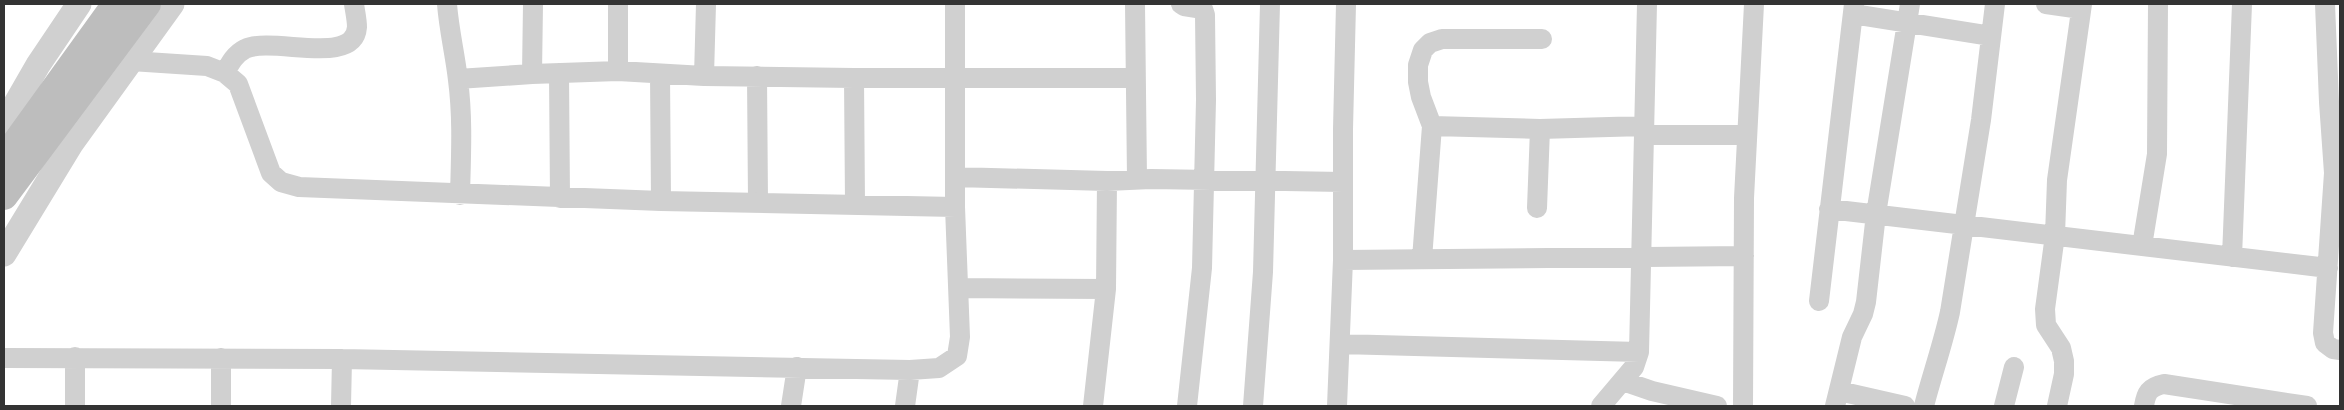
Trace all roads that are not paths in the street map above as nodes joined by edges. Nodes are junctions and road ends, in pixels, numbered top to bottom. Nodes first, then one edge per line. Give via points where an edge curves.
1 (79, 4) edge
2 (116, 4) edge
3 (147, 4) edge
4 (172, 4) edge
5 (354, 4) edge
6 (447, 4) edge
7 (533, 4) edge
8 (618, 4) edge
9 (706, 4) edge
10 (955, 4) edge
11 (1135, 4) edge
12 (1181, 4) edge
13 (1270, 4) edge
14 (1346, 4) edge
15 (1647, 4) edge
16 (1754, 4) edge
17 (1995, 4) edge
18 (2046, 4) edge
19 (2158, 4) edge
20 (2242, 4) edge
21 (2325, 4) edge
22 (2082, 6) edge
23 (1854, 9) edge
24 (1909, 13) edge
25 (1991, 36) junction
26 (1542, 39) dead end
27 (131, 61) junction
28 (618, 71) junction
29 (225, 73) junction
30 (559, 73) junction
31 (532, 74) junction
32 (660, 74) junction
33 (704, 76) junction
34 (757, 76) junction
35 (854, 78) junction
36 (1135, 78) junction
37 (458, 79) junction
38 (956, 79) junction
39 (2334, 102) edge
40 (4, 124) edge
41 (1432, 126) junction
42 (1540, 129) junction
43 (1644, 130) junction
44 (1747, 135) junction
45 (5, 155) edge
46 (955, 177) junction
47 (1137, 179) junction
48 (1266, 180) junction
49 (1107, 181) junction
50 (1205, 181) junction
51 (1343, 182) junction
52 (460, 194) junction
53 (4, 196) edge
54 (560, 198) junction
55 (661, 201) junction
56 (758, 202) junction
57 (855, 204) junction
58 (955, 207) junction
59 (1536, 208) dead end
60 (1829, 209) junction
61 (1876, 214) junction
62 (1964, 225) junction
63 (2055, 235) junction
64 (2142, 246) junction
65 (4, 254) edge
66 (1744, 256) junction
67 (2232, 256) junction
68 (1641, 258) junction
69 (1422, 259) junction
70 (1343, 260) junction
71 (2328, 268) junction
72 (959, 288) junction
73 (1106, 289) junction
74 (1818, 301) dead end
75 (1340, 344) junction
76 (2340, 350) edge
77 (1639, 352) junction
78 (75, 357) junction
79 (4, 358) edge
80 (221, 358) junction
81 (342, 359) junction
82 (798, 367) junction
83 (2014, 367) dead end
84 (910, 370) junction
85 (1623, 380) junction
86 (1837, 399) edge
87 (2240, 401) edge
88 (75, 406) edge
89 (221, 406) edge
90 (341, 406) edge
91 (791, 406) edge
92 (905, 406) edge
93 (1093, 406) edge
94 (1187, 406) edge
95 (1253, 406) edge
96 (1337, 406) edge
97 (1601, 406) edge
98 (1717, 406) edge
99 (1743, 406) edge
100 (1905, 406) edge
101 (1924, 406) edge
102 (2004, 406) edge
103 (2057, 406) edge
104 (2144, 406) edge
105 (2307, 406) edge

1 - 40 street
2 - 45 main road
3 - 53 main road
4 - 27 street
5 - 29 street via 357,28 352,40 344,47 259,45 233,58
6 - 37 street
7 - 31 street
8 - 28 street
9 - 33 street
10 - 38 street
11 - 36 street
12 - 50 street via 1203,9 1205,15
13 - 48 street
14 - 51 street
15 - 43 street
16 - 44 street
17 - 25 street
18 - 22 street
19 - 64 street via 2157,154
20 - 67 street
21 - 39 street
22 - 63 street via 2057,180
23 - 24 street
23 - 60 street
24 - 25 street
24 - 61 street
25 - 62 street
26 - 41 street via 1442,39 1430,43 1423,50 1418,66 1418,82
27 - 29 street via 207,66
27 - 65 street via 71,144
28 - 30 street
28 - 32 street
29 - 52 street via 238,84 264,158 271,173 281,182 299,187
30 - 31 street
30 - 54 street
31 - 37 street
32 - 33 street
32 - 55 street
33 - 34 street
34 - 35 street
34 - 56 street
35 - 38 street
35 - 57 street
36 - 38 street
36 - 47 street
37 - 52 street via 462,122
38 - 46 street
39 - 71 street via 2334,173
41 - 42 street
41 - 69 street
42 - 43 street
42 - 59 street
43 - 44 street
43 - 68 street
44 - 66 street
46 - 49 street
46 - 58 street
47 - 49 street
47 - 50 street
48 - 50 street
48 - 51 street
48 - 95 street
49 - 73 street
50 - 94 street via 1202,268
51 - 70 street
52 - 54 street
54 - 55 street
55 - 56 street
56 - 57 street
57 - 58 street
58 - 72 street
60 - 61 street
60 - 74 street
61 - 62 street
61 - 86 street via 1866,302 1852,337
62 - 63 street
62 - 101 street via 1945,337
63 - 64 street
63 - 103 street via 2045,309 2046,325 2061,348 2064,361
64 - 67 street
66 - 68 street
66 - 99 street
67 - 71 street
68 - 69 street
68 - 77 street
69 - 70 street
70 - 75 street
71 - 76 street via 2323,333 2325,343
72 - 73 street
72 - 84 street via 957,356 939,368
73 - 93 street
75 - 77 street
75 - 96 street
77 - 85 street via 1634,367
78 - 79 street
78 - 80 street
78 - 88 street
80 - 81 street
80 - 89 street
81 - 82 street
81 - 90 street
82 - 84 street
82 - 91 street
83 - 102 street
84 - 92 street
85 - 97 street
85 - 98 street via 1652,391
86 - 100 street
87 - 104 street via 2164,384 2150,388
87 - 105 street

